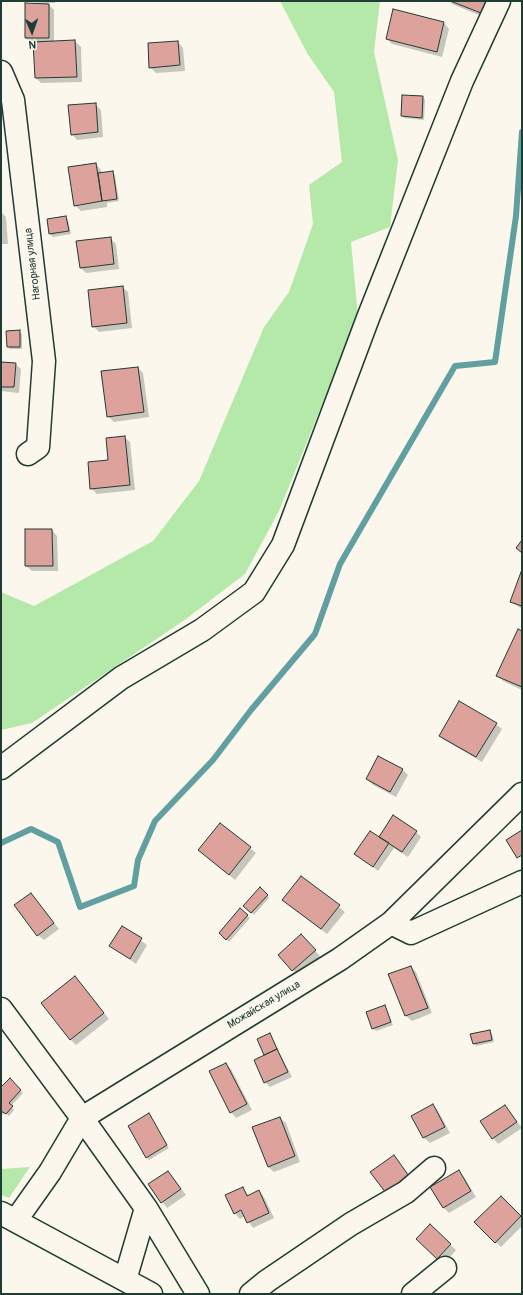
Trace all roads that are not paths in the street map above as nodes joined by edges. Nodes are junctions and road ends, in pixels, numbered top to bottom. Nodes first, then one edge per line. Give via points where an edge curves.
1 (499, 1) edge
2 (1, 72) edge
3 (28, 454) dead end
4 (1, 768) edge
5 (522, 794) edge
6 (522, 882) edge
7 (391, 923) junction
8 (411, 932) junction
9 (340, 959) junction
10 (1, 1010) edge
11 (82, 1118) junction
12 (434, 1168) dead end
13 (146, 1208) junction
14 (9, 1217) edge
15 (445, 1268) dead end
16 (125, 1280) junction
17 (151, 1294) edge
18 (198, 1294) edge
19 (251, 1294) edge
20 (413, 1294) edge

1 - 4 street via 462,81 368,318 283,545 254,592 202,630 121,678
2 - 3 street, Нагорная улица via 13,100 44,361 38,446
5 - 7 street, Можайская улица
6 - 8 street
7 - 8 street
7 - 9 street, Можайская улица
8 - 9 street via 377,949
9 - 11 street, Можайская улица
10 - 11 street
11 - 13 street
11 - 14 street, Можайская улица via 50,1172
12 - 19 street via 406,1192 351,1224
13 - 16 street
13 - 18 street
14 - 16 street, Можайская улица
15 - 20 street
16 - 17 street, Можайская улица

